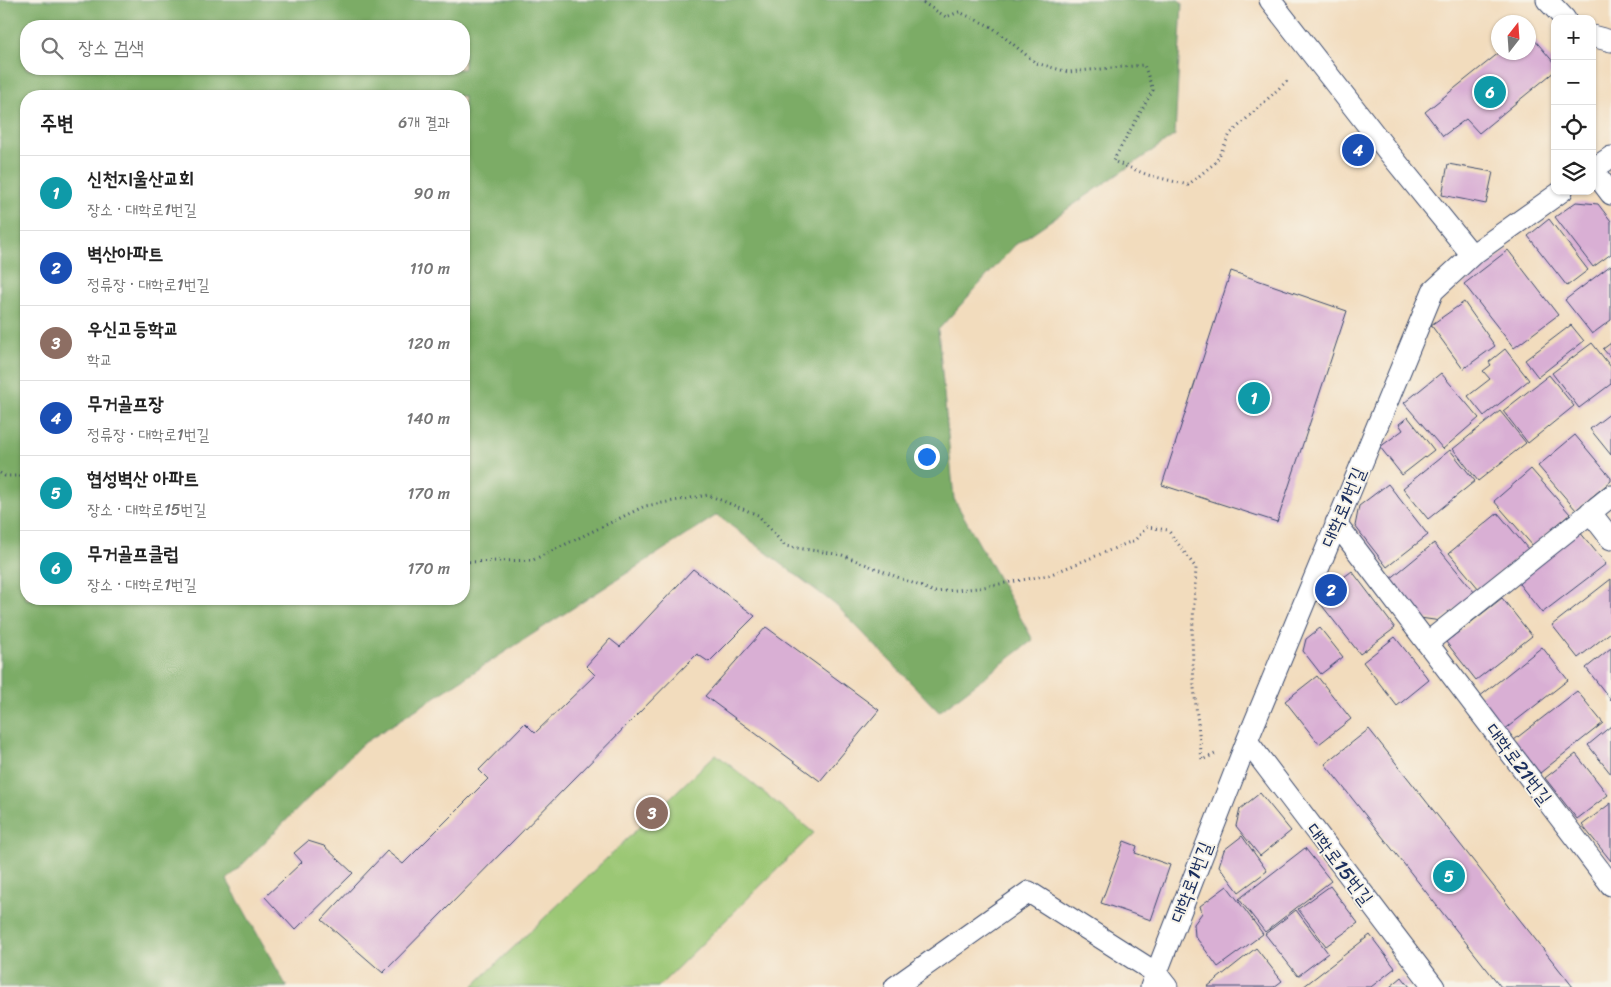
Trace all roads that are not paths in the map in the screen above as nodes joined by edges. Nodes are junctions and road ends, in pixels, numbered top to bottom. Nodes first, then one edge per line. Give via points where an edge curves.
1 (1270, 0) edge
2 (1547, 0) edge
3 (1561, 15) edge
4 (1596, 37) edge
5 (1611, 42) edge
6 (1611, 157) edge
7 (1596, 167) edge
8 (1596, 175) edge
9 (1611, 194) edge
10 (1556, 195) edge
11 (1472, 255) junction
12 (1611, 496) edge
13 (1590, 512) junction
14 (1336, 523) junction
15 (1611, 539) edge
16 (1427, 643) junction
17 (1247, 741) junction
18 (1611, 885) edge
19 (1158, 982) edge
20 (895, 987) edge
21 (1434, 987) edge

1 - 11 street
2 - 3 street
4 - 5 street
6 - 7 street
8 - 9 street
10 - 11 street, 대학로1번길
11 - 14 street, 대학로1번길 via 1433,291
12 - 13 street
13 - 15 street
13 - 16 street
14 - 16 street, 대학로21번길
14 - 17 street, 대학로1번길
16 - 18 street, 대학로21번길
17 - 19 street, 대학로1번길
17 - 21 street, 대학로15번길
19 - 20 street via 1028,892

